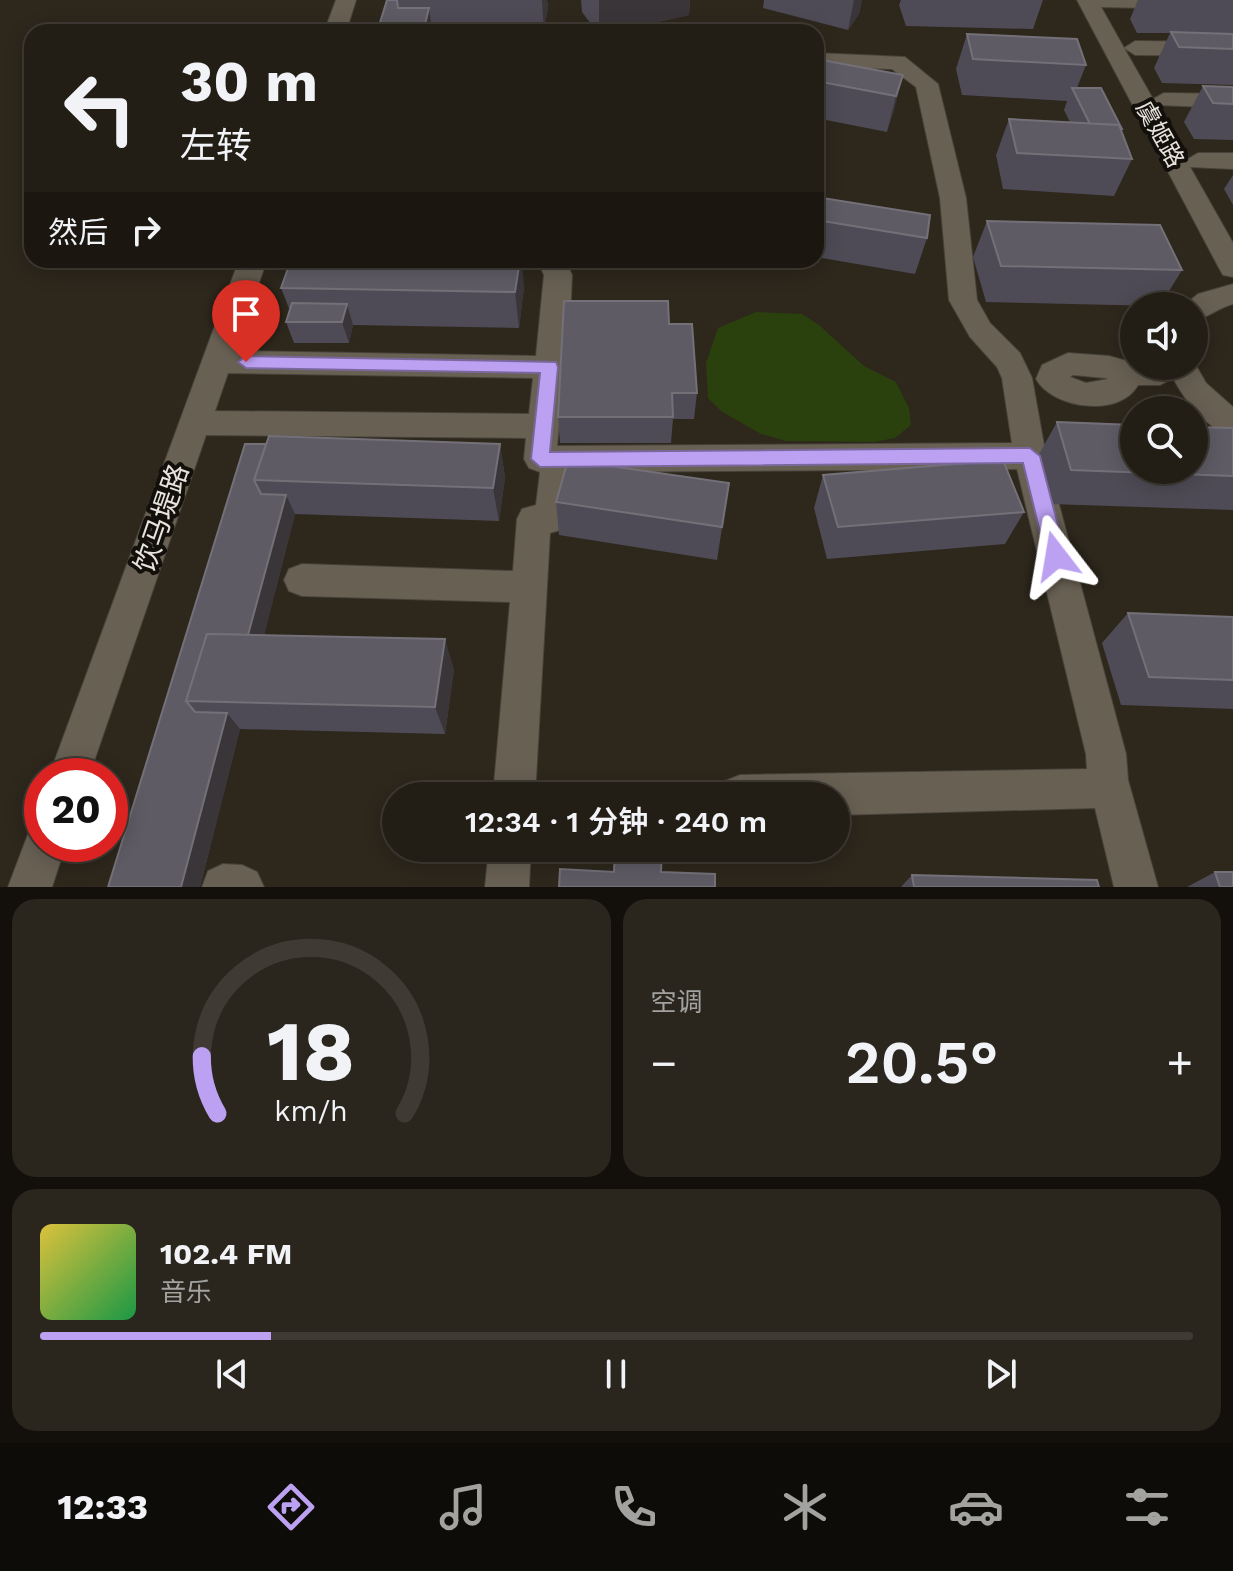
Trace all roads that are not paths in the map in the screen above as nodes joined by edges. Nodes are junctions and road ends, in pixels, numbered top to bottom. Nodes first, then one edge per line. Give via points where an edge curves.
1 (346, 0) edge
2 (1100, 1) edge
3 (1232, 3) edge
4 (338, 24) edge
5 (1135, 48) junction
6 (1233, 49) edge
7 (824, 60) edge
8 (1164, 100) junction
9 (1233, 101) edge
10 (1198, 161) junction
11 (1233, 161) edge
12 (1233, 222) edge
13 (250, 268) edge
14 (555, 268) edge
15 (1233, 268) edge
16 (1233, 294) edge
17 (1208, 301) edge
18 (216, 362) junction
19 (550, 367) junction
20 (1034, 379) junction
21 (1123, 380) edge
22 (1182, 380) edge
23 (194, 423) junction
24 (1233, 425) edge
25 (550, 443) junction
26 (1030, 456) junction
27 (302, 580) dead end
28 (529, 587) junction
29 (75, 758) edge
30 (1108, 780) junction
31 (515, 782) edge
32 (850, 794) edge
33 (39, 862) edge
34 (509, 862) edge
35 (223, 886) edge
36 (30, 887) edge
37 (242, 887) edge
38 (507, 887) edge
39 (1136, 887) edge

1 - 4 street
2 - 3 street
2 - 5 street
2 - 15 street, 虞姬路
5 - 6 street
5 - 8 street
7 - 20 street via 897,62 927,84 953,198 963,300 980,330
8 - 9 street
8 - 10 street
10 - 11 street
10 - 12 street
13 - 18 street, 饮马堤路
14 - 19 street
16 - 17 street
18 - 19 street
18 - 23 street, 饮马堤路
19 - 25 street
20 - 21 street via 1093,395 1113,392
20 - 26 street
22 - 24 street
23 - 25 street
23 - 29 street, 饮马堤路
25 - 26 street
25 - 28 street via 552,519 534,519
26 - 30 street via 1106,754
27 - 28 street
28 - 31 street
30 - 32 street via 1090,790
30 - 39 street
33 - 36 street
34 - 38 street
35 - 37 street

